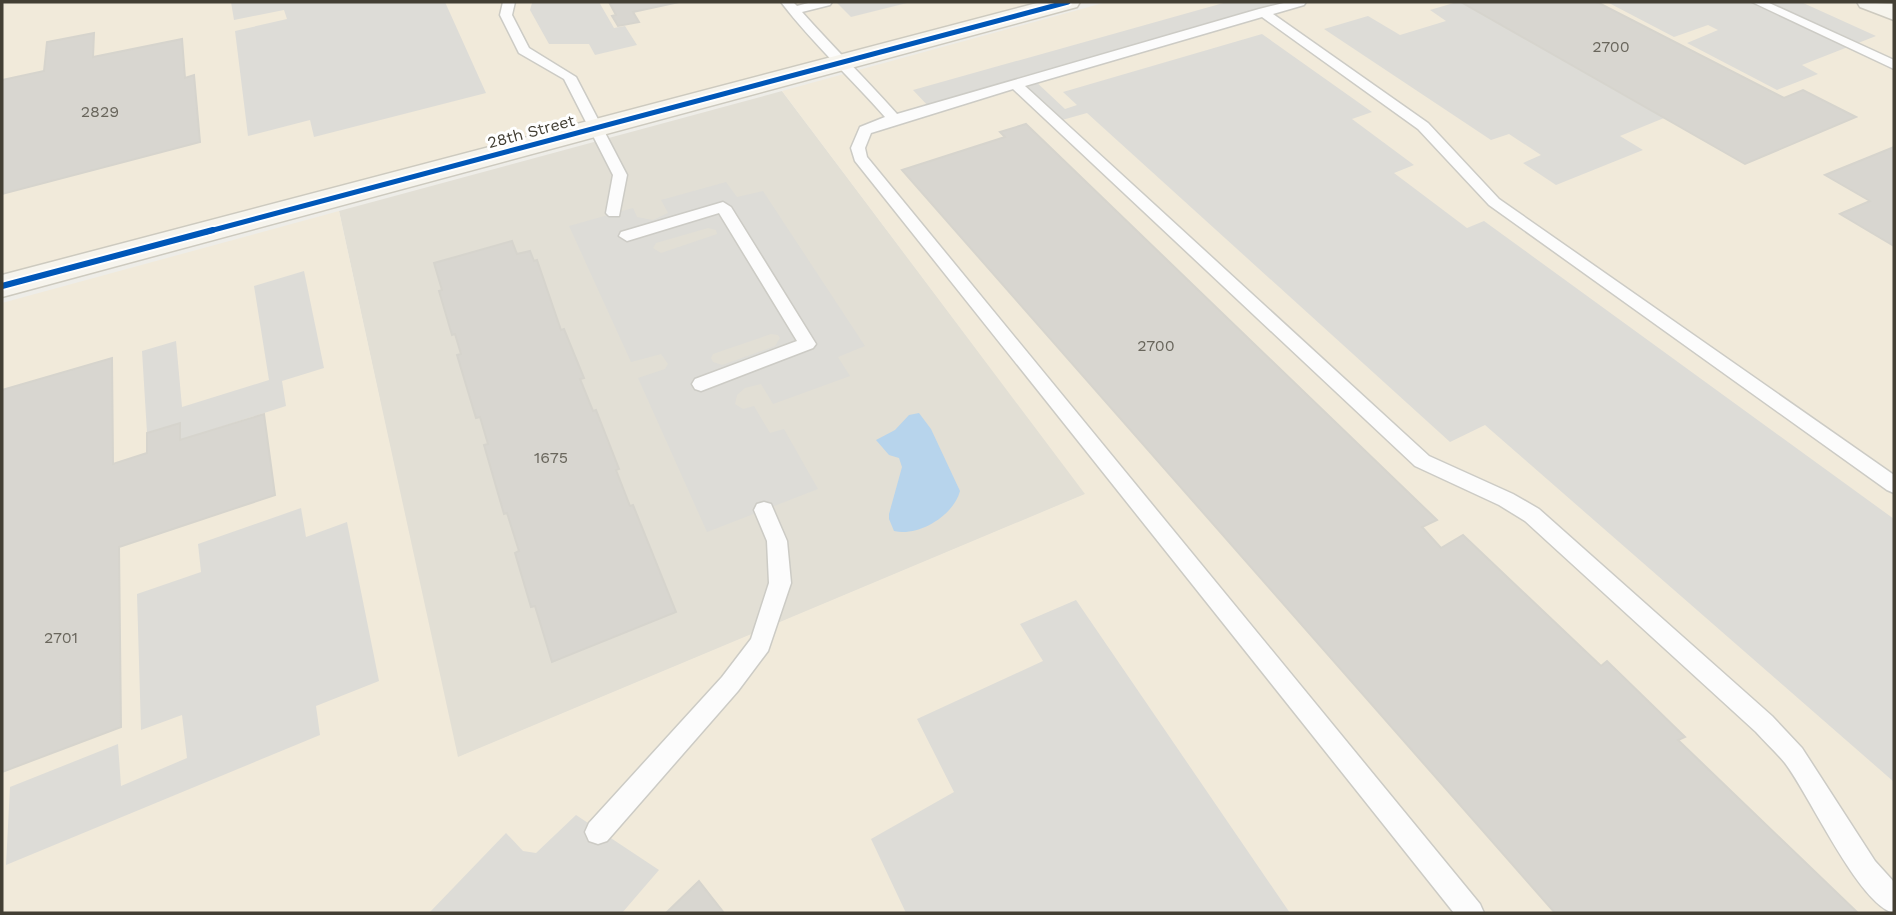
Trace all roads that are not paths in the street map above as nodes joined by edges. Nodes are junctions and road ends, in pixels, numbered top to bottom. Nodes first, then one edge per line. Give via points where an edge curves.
1 (509, 2) edge
2 (826, 2) edge
3 (1068, 2) edge
4 (1300, 2) edge
5 (1758, 2) edge
6 (1870, 2) edge
7 (791, 6) edge
8 (1263, 12) junction
9 (1894, 13) edge
10 (839, 63) junction
11 (1894, 65) edge
12 (1014, 83) junction
13 (894, 119) junction
14 (594, 128) junction
15 (614, 213) dead end
16 (627, 236) dead end
17 (2, 286) edge
18 (701, 384) dead end
19 (1894, 485) edge
20 (764, 510) dead end
21 (598, 832) dead end
22 (1894, 901) edge
23 (1471, 913) edge

1 - 14 lane via 506,15 524,50 569,77
2 - 7 lane
3 - 10 street, 28th Street
4 - 8 lane
5 - 11 lane
6 - 9 street
7 - 10 lane
8 - 12 lane
8 - 19 lane via 1423,126 1494,202
10 - 13 lane
10 - 14 street, 28th Street
12 - 13 lane
12 - 22 lane via 1422,461 1532,515 1726,688 1794,756 1866,870
13 - 23 lane via 865,130 858,148 860,158
14 - 15 lane via 620,176
14 - 17 street, 28th Street
16 - 18 lane via 723,207 807,344
20 - 21 lane via 777,541 780,583 760,644

